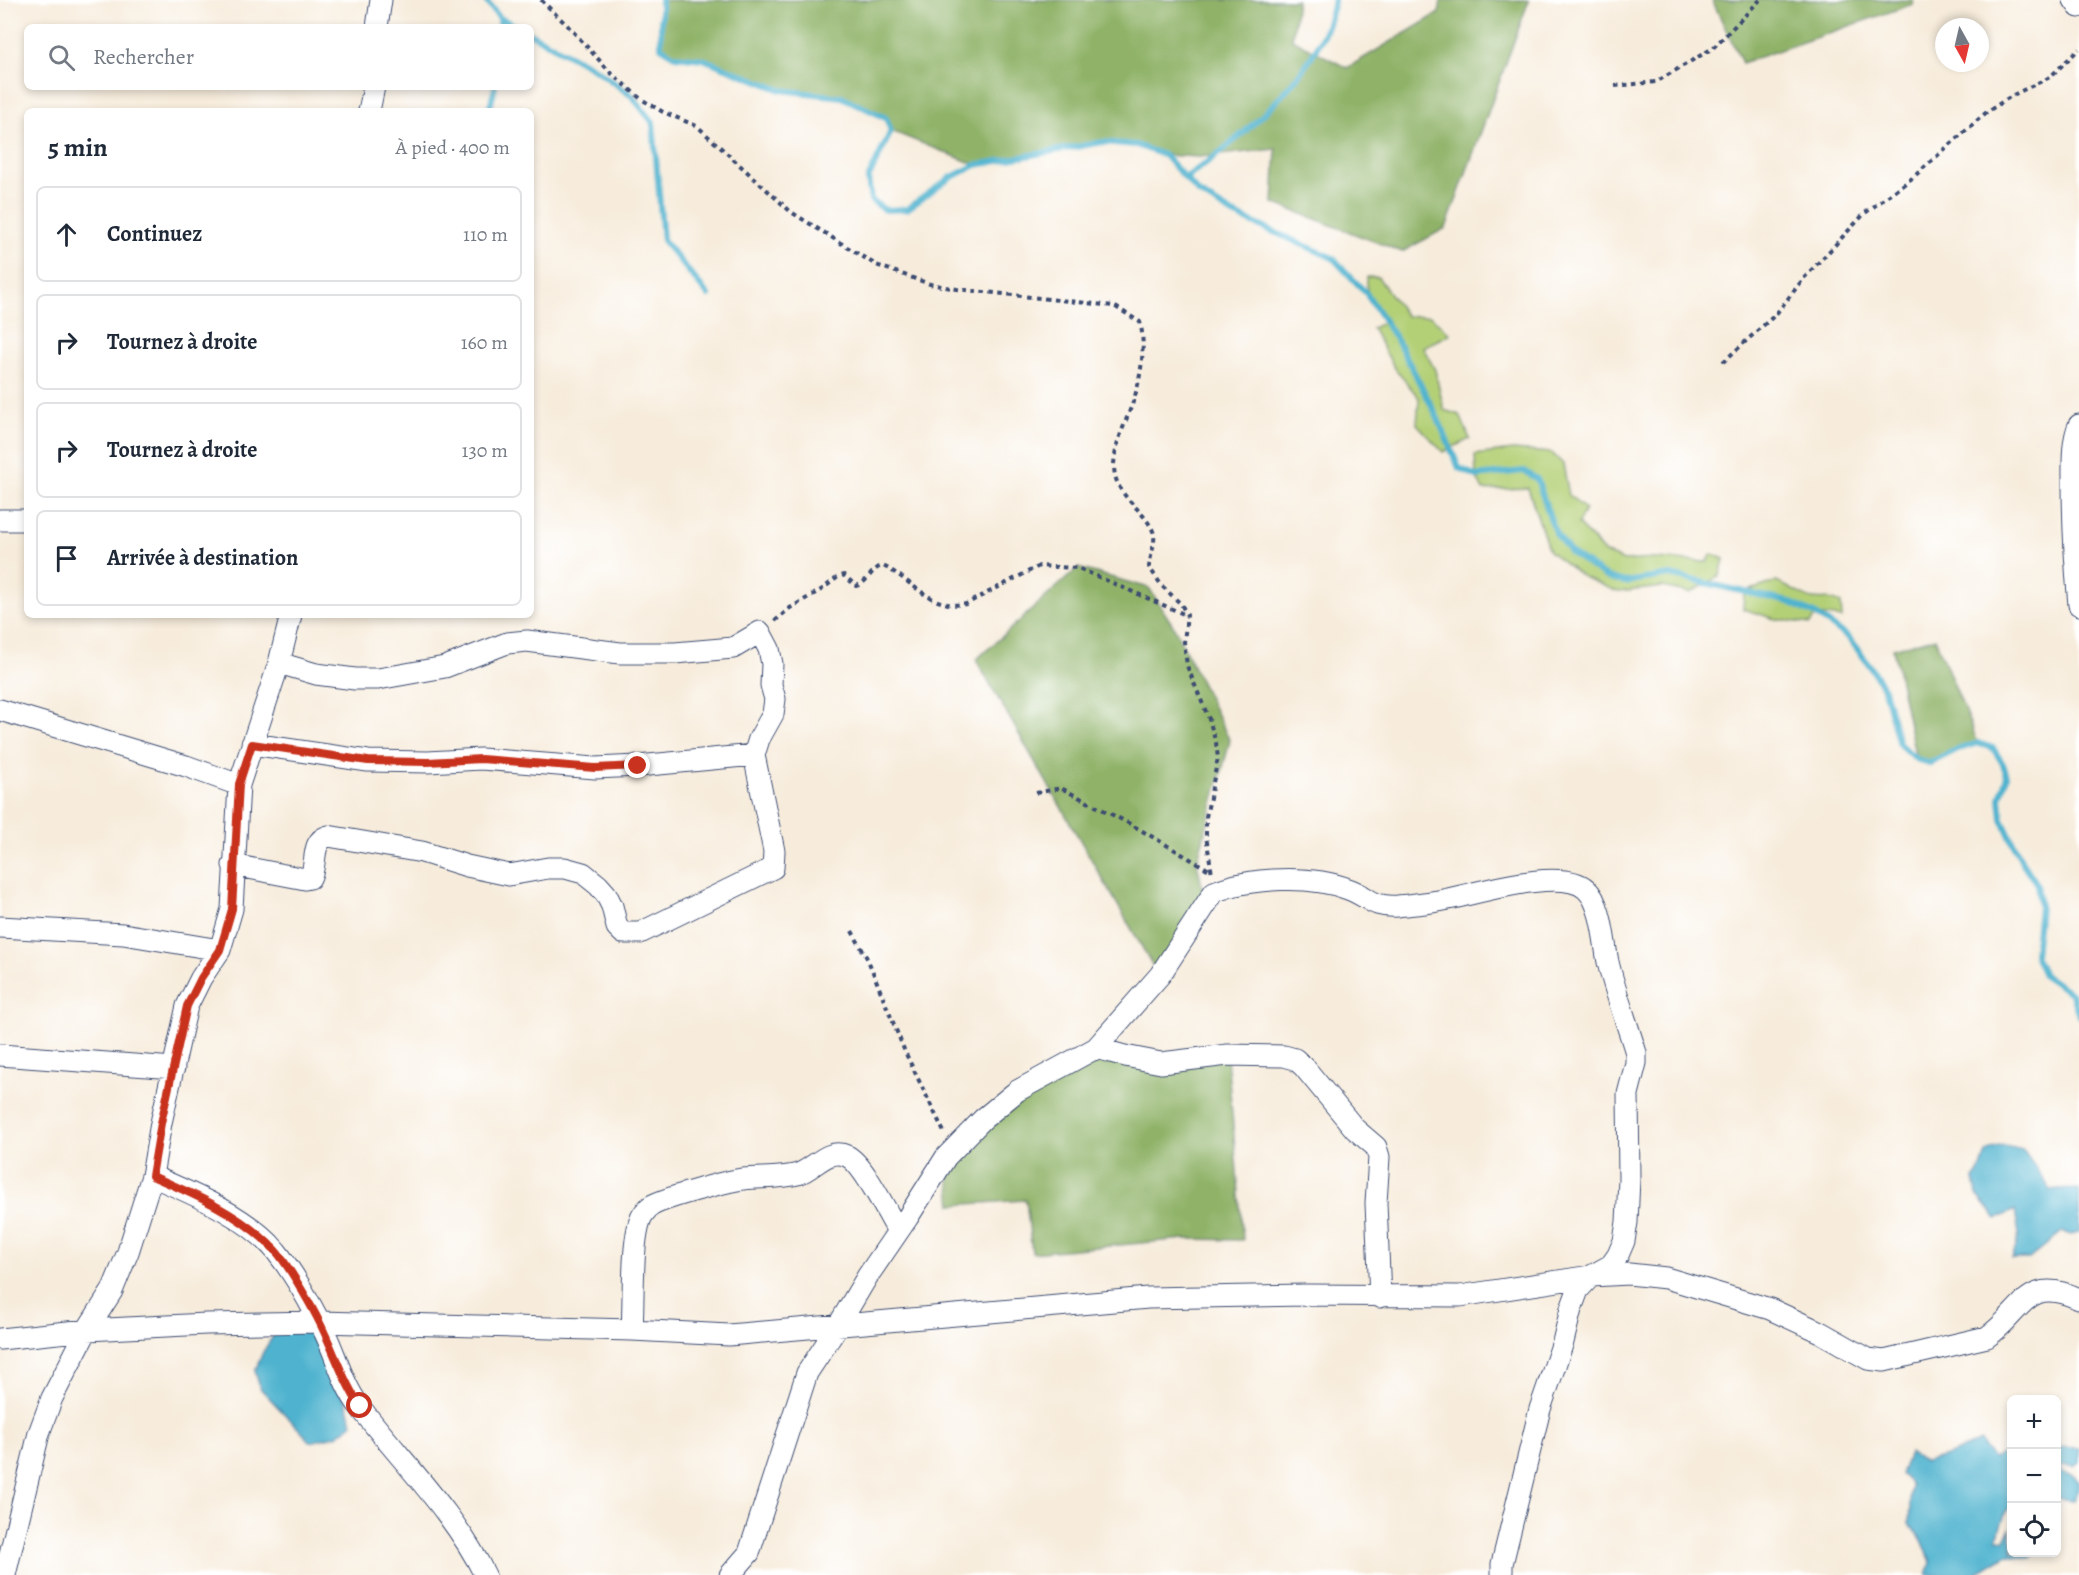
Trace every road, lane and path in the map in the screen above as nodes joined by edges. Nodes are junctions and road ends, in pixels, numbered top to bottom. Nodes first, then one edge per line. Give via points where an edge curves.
1 (381, 0) edge
2 (541, 0) edge
3 (1760, 0) edge
4 (2074, 0) edge
5 (2079, 7) edge
6 (377, 24) edge
7 (2079, 49) edge
8 (1615, 86) dead end
9 (373, 90) edge
10 (370, 108) edge
11 (1723, 362) dead end
12 (2079, 425) edge
13 (0, 520) edge
14 (24, 520) edge
15 (2079, 605) edge
16 (1187, 615) junction
17 (290, 618) edge
18 (760, 632) junction
19 (279, 663) junction
20 (0, 710) edge
21 (252, 744) junction
22 (754, 755) junction
23 (239, 784) junction
24 (1036, 793) dead end
25 (233, 865) junction
26 (1213, 882) junction
27 (0, 927) edge
28 (852, 931) dead end
29 (220, 950) junction
30 (1096, 1048) junction
31 (0, 1055) edge
32 (174, 1068) junction
33 (952, 1149) junction
34 (152, 1176) junction
35 (898, 1231) junction
36 (1591, 1276) junction
37 (1380, 1297) junction
38 (2079, 1299) edge
39 (319, 1322) junction
40 (838, 1326) junction
41 (87, 1330) junction
42 (632, 1330) junction
43 (0, 1340) edge
44 (5, 1575) edge
45 (485, 1575) edge
46 (730, 1575) edge
47 (1502, 1575) edge

1 - 6 street
2 - 16 path via 641,99 697,126 791,212 876,265 957,289 1114,306 1140,322 1143,350 1135,396 1114,463 1115,478 1153,532 1149,567
3 - 8 path via 1713,48 1656,82
4 - 5 street
7 - 11 path via 2050,77 1988,111 1911,179 1865,213 1776,314
9 - 10 street
12 - 15 street via 2073,464
13 - 14 street
16 - 18 path via 1078,568 1039,566 956,606 934,600 884,566 875,568 860,586 844,575 838,577
16 - 26 path via 1187,666 1209,719 1218,758 1206,817
17 - 19 street
18 - 19 street via 733,648 675,653 620,653 518,642 445,667 378,679 316,674
18 - 22 street via 769,649 775,699 773,714
19 - 21 street
20 - 23 street
21 - 22 street via 368,761 481,759 595,768
21 - 23 street
22 - 25 street via 774,851 773,868 640,933 623,933 598,885 583,873 565,868 509,875 422,852 328,836 317,844 310,878
23 - 25 street
24 - 26 path via 1061,788 1132,825
25 - 29 street via 232,909
26 - 30 street via 1160,975
26 - 36 street via 1225,887 1280,879 1322,882 1350,889 1370,902 1395,906 1525,882 1563,881 1587,889 1602,926 1608,961 1636,1053 1628,1094 1629,1179 1624,1241 1611,1265
27 - 29 street via 123,934
28 - 33 path
29 - 32 street via 187,1006
30 - 33 street via 1017,1091
30 - 37 street via 1161,1063 1228,1055 1295,1059 1355,1129 1376,1147
31 - 32 street
32 - 34 street
33 - 35 street
34 - 39 street via 243,1222 276,1250
34 - 41 street via 112,1291
35 - 40 street
35 - 42 street via 855,1160 844,1154 820,1160 798,1174 743,1179 672,1198 651,1206 636,1232
36 - 37 street via 1460,1296
36 - 38 street via 1629,1274 1666,1278 1722,1294 1770,1309 1868,1359 1884,1362 1987,1337 2000,1329 2027,1297 2042,1292 2061,1292
36 - 47 street via 1578,1290 1540,1409
37 - 40 street via 1148,1298
39 - 41 street
39 - 42 street
39 - 45 street via 348,1389 414,1472
40 - 42 street via 729,1335
40 - 46 street via 807,1373 749,1553
41 - 43 street
41 - 44 street via 52,1398 39,1433

